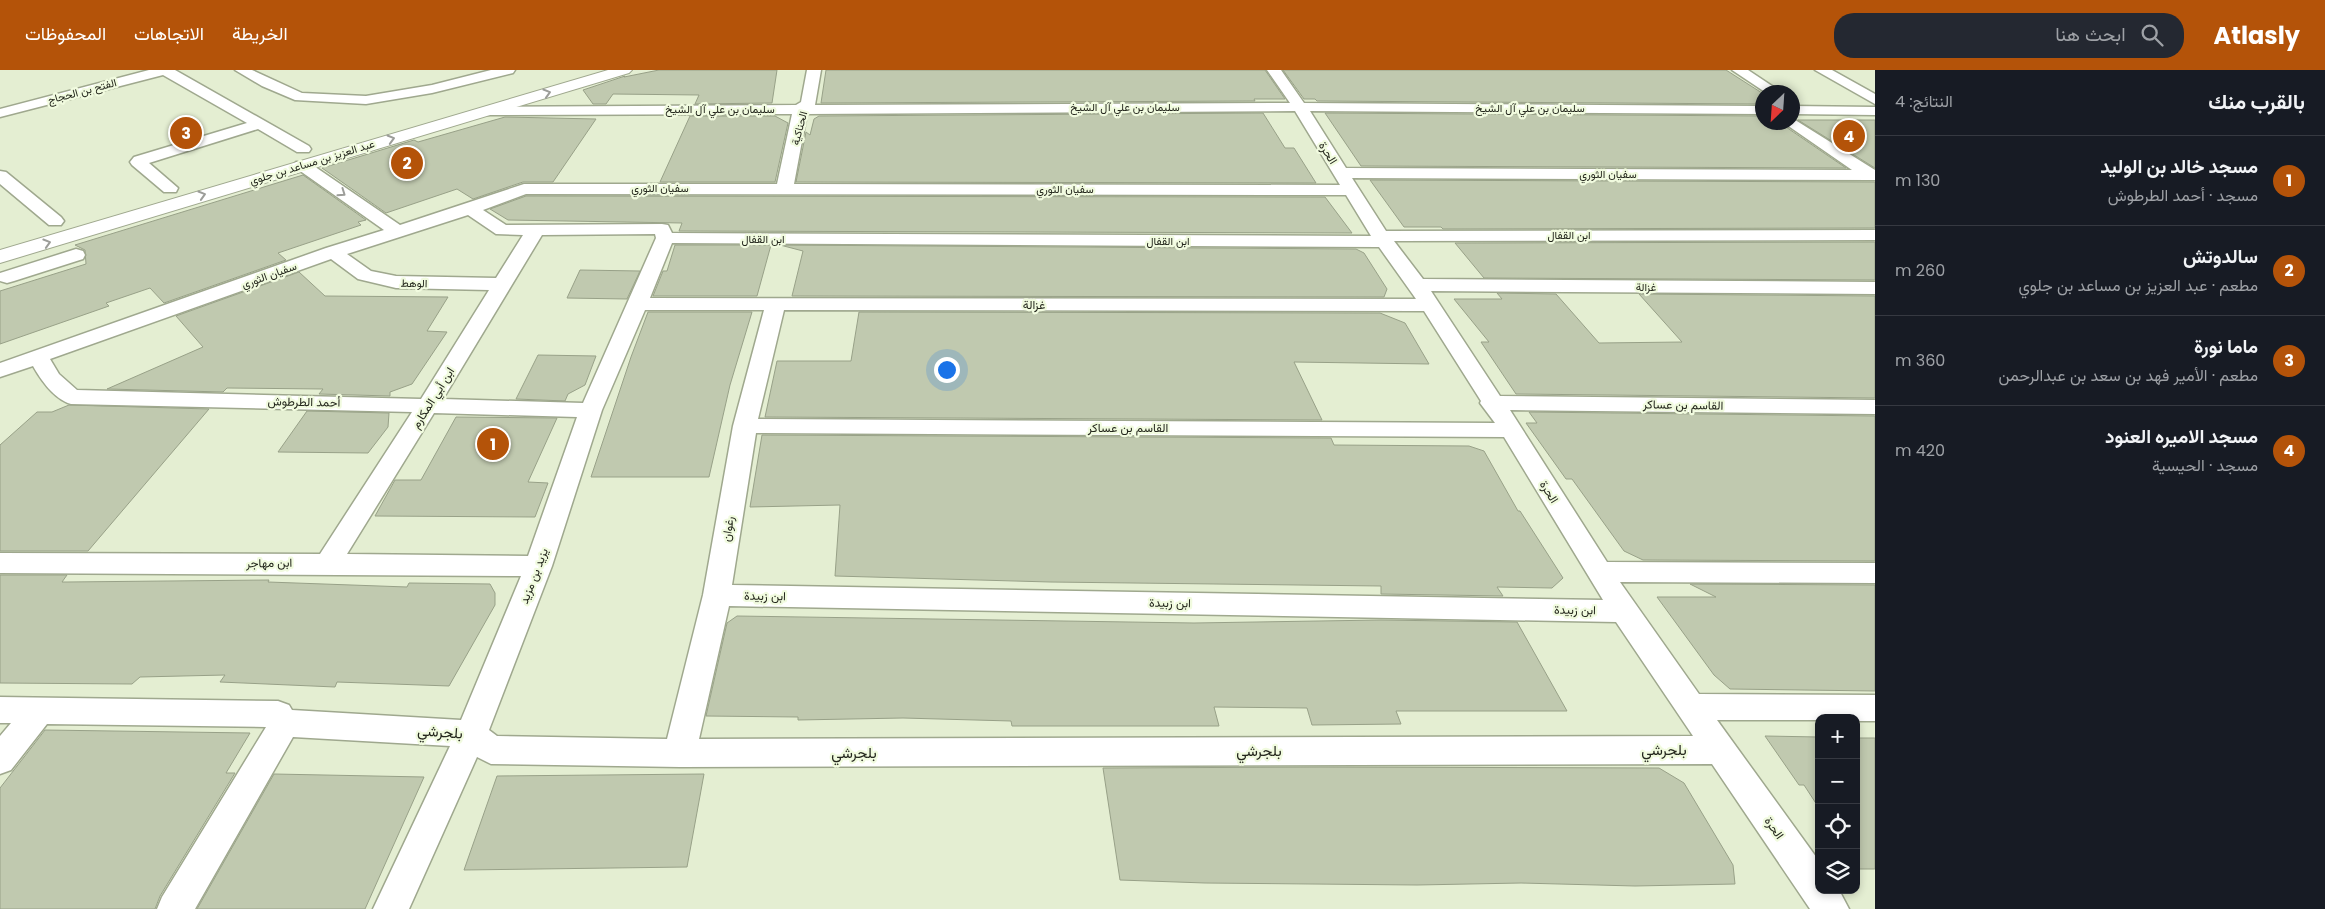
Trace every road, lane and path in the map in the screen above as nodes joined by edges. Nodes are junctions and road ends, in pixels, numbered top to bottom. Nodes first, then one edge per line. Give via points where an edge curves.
1 (165, 70) edge
2 (242, 70) edge
3 (508, 70) edge
4 (624, 70) edge
5 (814, 70) edge
6 (1274, 70) edge
7 (1739, 70) edge
8 (1822, 70) edge
9 (571, 78) edge
10 (1763, 85) edge
11 (1875, 100) edge
12 (1300, 107) junction
13 (801, 108) junction
14 (642, 109) junction
15 (1755, 110) edge
16 (487, 111) junction
17 (1800, 111) edge
18 (1875, 111) edge
19 (0, 113) edge
20 (1800, 115) edge
21 (265, 127) junction
22 (302, 157) junction
23 (246, 166) dead end
24 (1872, 175) edge
25 (0, 176) edge
26 (1345, 181) junction
27 (189, 182) dead end
28 (170, 188) junction
29 (785, 188) junction
30 (151, 194) dead end
31 (470, 209) junction
32 (74, 216) dead end
33 (55, 222) junction
34 (37, 227) dead end
35 (396, 231) junction
36 (535, 231) junction
37 (1875, 234) edge
38 (1380, 236) junction
39 (664, 238) junction
40 (333, 252) junction
41 (76, 255) dead end
42 (0, 257) edge
43 (2, 274) edge
44 (504, 284) junction
45 (1875, 288) edge
46 (1423, 295) junction
47 (638, 304) junction
48 (775, 305) junction
49 (38, 357) junction
50 (0, 370) edge
51 (1491, 403) junction
52 (428, 405) junction
53 (1875, 407) edge
54 (590, 410) junction
55 (745, 426) junction
56 (1511, 430) junction
57 (0, 563) edge
58 (328, 563) junction
59 (538, 566) junction
60 (1599, 572) junction
61 (1875, 574) edge
62 (717, 595) junction
63 (1624, 611) junction
64 (1690, 707) junction
65 (1875, 708) edge
66 (0, 710) edge
67 (39, 711) junction
68 (284, 724) junction
69 (471, 734) junction
70 (1720, 750) junction
71 (680, 753) junction
72 (0, 760) edge
73 (175, 909) edge
74 (391, 909) edge
75 (1831, 909) edge

1 - 19 street, الفتح بن الحجاج
1 - 21 street
2 - 3 street via 300,97 366,100 432,89
4 - 9 main road, عبد العزيز بن مساعد بن جلوي
5 - 13 street, الحناكية via 808,104
6 - 12 street, الحرة
7 - 10 street
8 - 11 street
9 - 14 street via 569,94 583,102
16 -> 9 main road, عبد العزيز بن مساعد بن جلوي
9 - 22 main road, عبد العزيز بن مساعد بن جلوي
12 - 13 street, سليمان بن علي آل الشيخ
12 - 15 street, سليمان بن علي آل الشيخ
12 - 26 street, الحرة
13 - 14 street, سليمان بن علي آل الشيخ
13 - 29 street, الحناكية
14 - 16 street, سليمان بن علي آل الشيخ
22 -> 16 main road, عبد العزيز بن مساعد بن جلوي
17 - 18 street
20 - 24 street
21 - 22 street
21 - 28 street via 148,170
22 - 23 main road, عبد العزيز بن مساعد بن جلوي
22 -> 35 street
42 -> 22 main road, عبد العزيز بن مساعد بن جلوي
24 - 26 street, سفيان الثوري
25 - 33 street
26 - 29 street, سفيان الثوري
26 - 38 street, الحرة
27 - 28 main road
28 - 30 main road
29 - 31 street, سفيان الثوري via 524,189
31 - 35 street, سفيان الثوري
31 - 36 street, ابن القفال via 502,230
32 - 33 main road
33 - 34 main road
35 - 40 street, سفيان الثوري
36 - 39 street, ابن القفال via 662,229
36 - 44 street, ابن أبي المكارم
37 - 38 street, ابن القفال
38 - 39 street, ابن القفال via 1376,242
38 - 46 street, الحرة
39 - 47 street, يزيد بن مزيد
40 - 44 street, الوهط via 365,275 396,282
40 - 49 street, سفيان الثوري
41 - 43 street
44 - 52 street, ابن أبي المكارم
45 - 46 street, غزالة
46 - 48 street, غزالة
46 - 51 street, الحرة
47 - 48 street, غزالة
47 - 54 street, يزيد بن مزيد
48 - 55 street, رغوان
49 - 50 street, سفيان الثوري
49 - 52 street, أحمد الطرطوش via 50,378 70,397
51 - 53 street, القاسم بن عساكر
51 - 56 street, الحرة
52 - 54 street, أحمد الطرطوش
52 - 58 street, ابن أبي المكارم
54 - 59 street, يزيد بن مزيد
55 - 56 street, القاسم بن عساكر
55 - 62 street, رغوان
56 - 60 street, الحرة
57 - 58 street, ابن مهاجر
58 - 59 street, ابن مهاجر
59 - 69 street, يزيد بن مزيد
60 - 61 street
60 - 63 street, الحرة
62 - 63 street, ابن زبيدة
62 - 71 street, رغوان
63 - 64 street, الحرة
64 - 65 street
64 - 70 street, الحرة
66 - 67 street, بلجرشي
67 - 68 street, بلجرشي via 278,714
67 - 72 street
68 - 69 street, بلجرشي
68 - 73 street
69 - 71 street, بلجرشي via 491,750
69 - 74 street, يزيد بن مزيد
70 - 71 street, بلجرشي
70 - 75 street, الحرة

